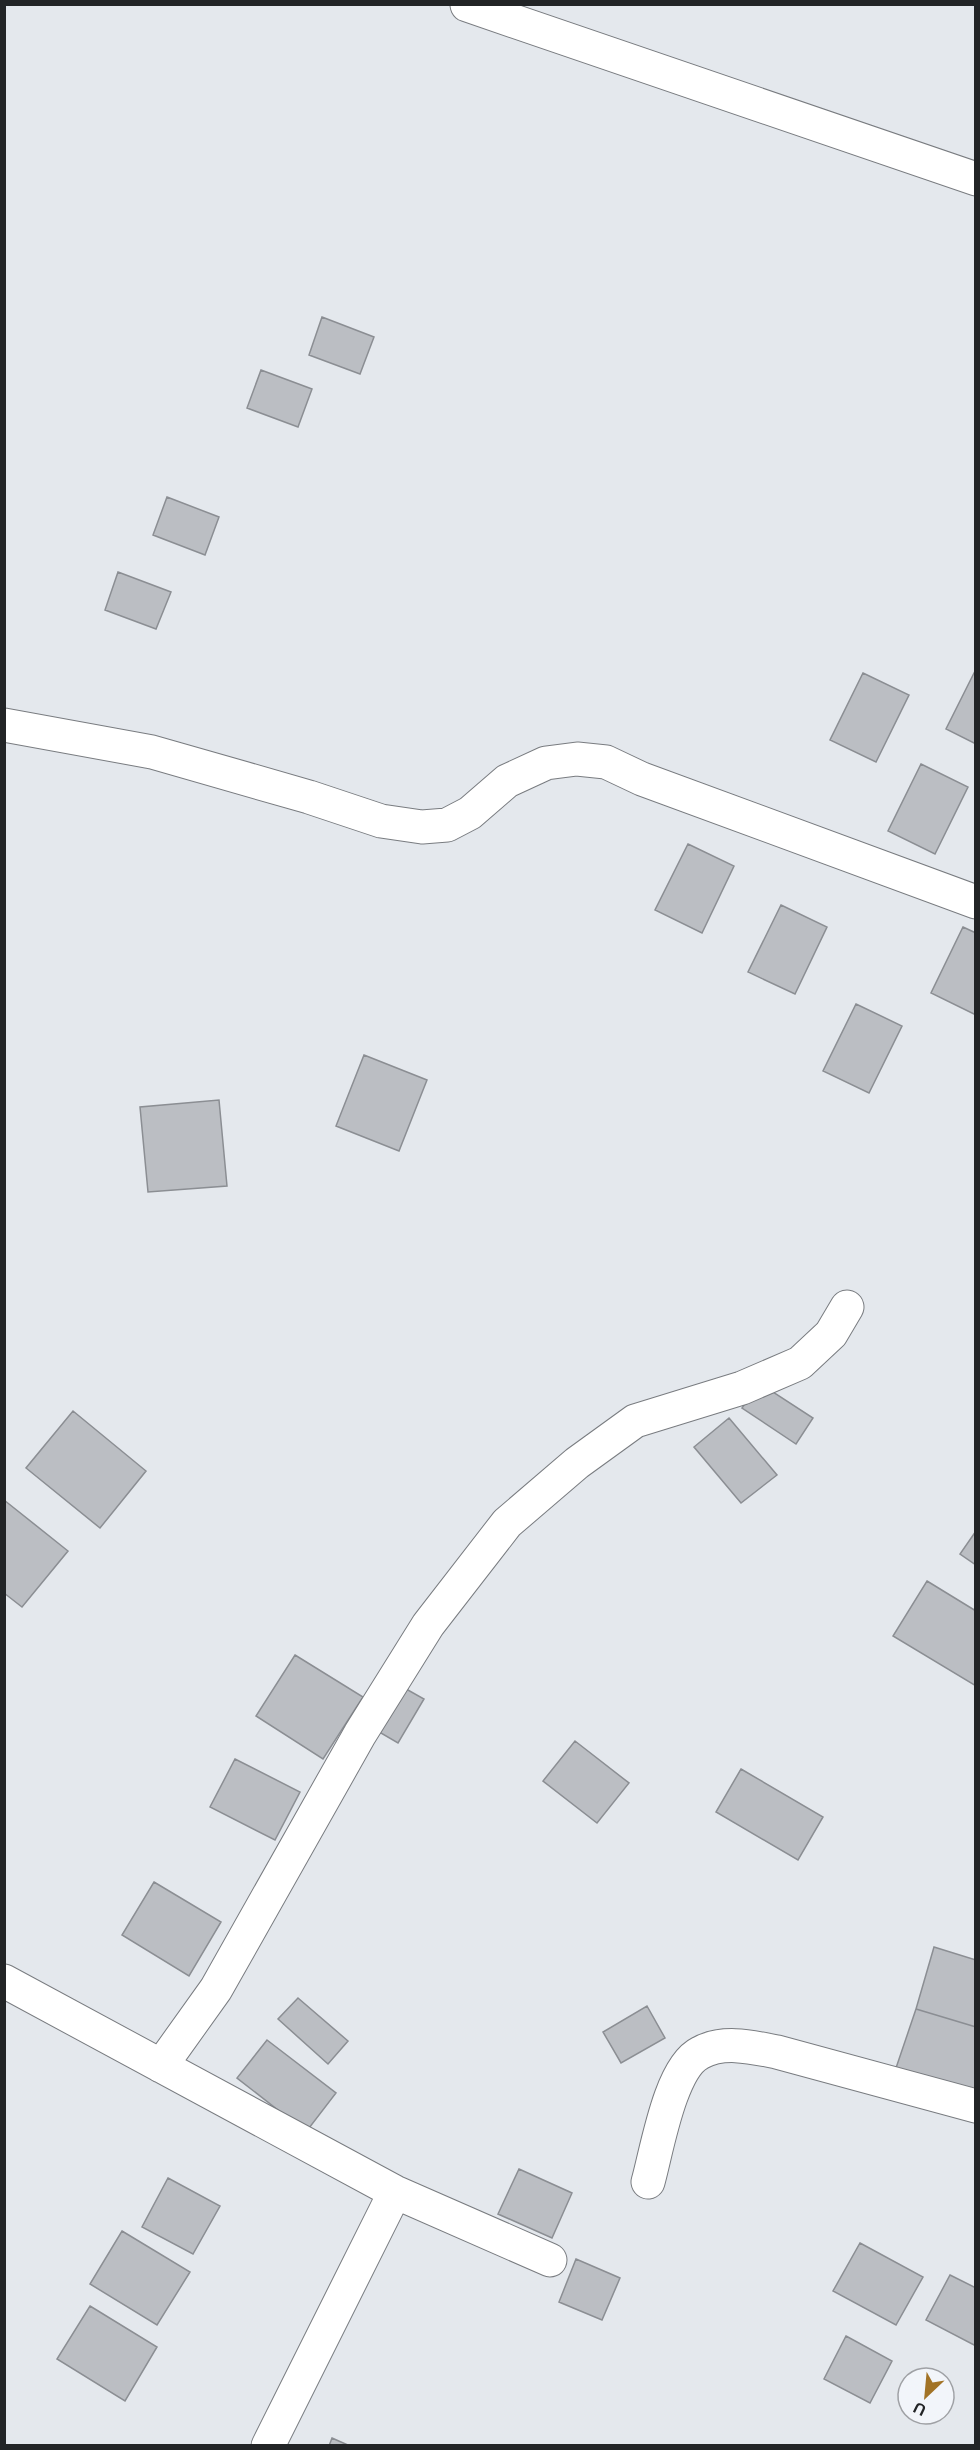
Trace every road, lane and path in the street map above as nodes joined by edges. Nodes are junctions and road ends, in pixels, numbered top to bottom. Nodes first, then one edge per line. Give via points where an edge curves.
1 (467, 5) edge
2 (975, 179) edge
3 (4, 725) edge
4 (975, 902) edge
5 (847, 1307) dead end
6 (4, 1981) edge
7 (161, 2066) junction
8 (975, 2106) edge
9 (648, 2182) dead end
10 (395, 2192) junction
11 (550, 2260) dead end
12 (268, 2445) edge

1 - 2 street
3 - 4 street via 152,752 381,820 422,827 447,825 470,813 507,781 546,763 577,759 606,762 642,779
5 - 7 street via 831,1334 800,1363 742,1388 635,1421 577,1462 507,1523 428,1625 360,1734 216,1989
6 - 7 street
7 - 10 street
8 - 9 street via 777,2052 720,2046 699,2053 684,2065 675,2084
10 - 11 street
10 - 12 street

